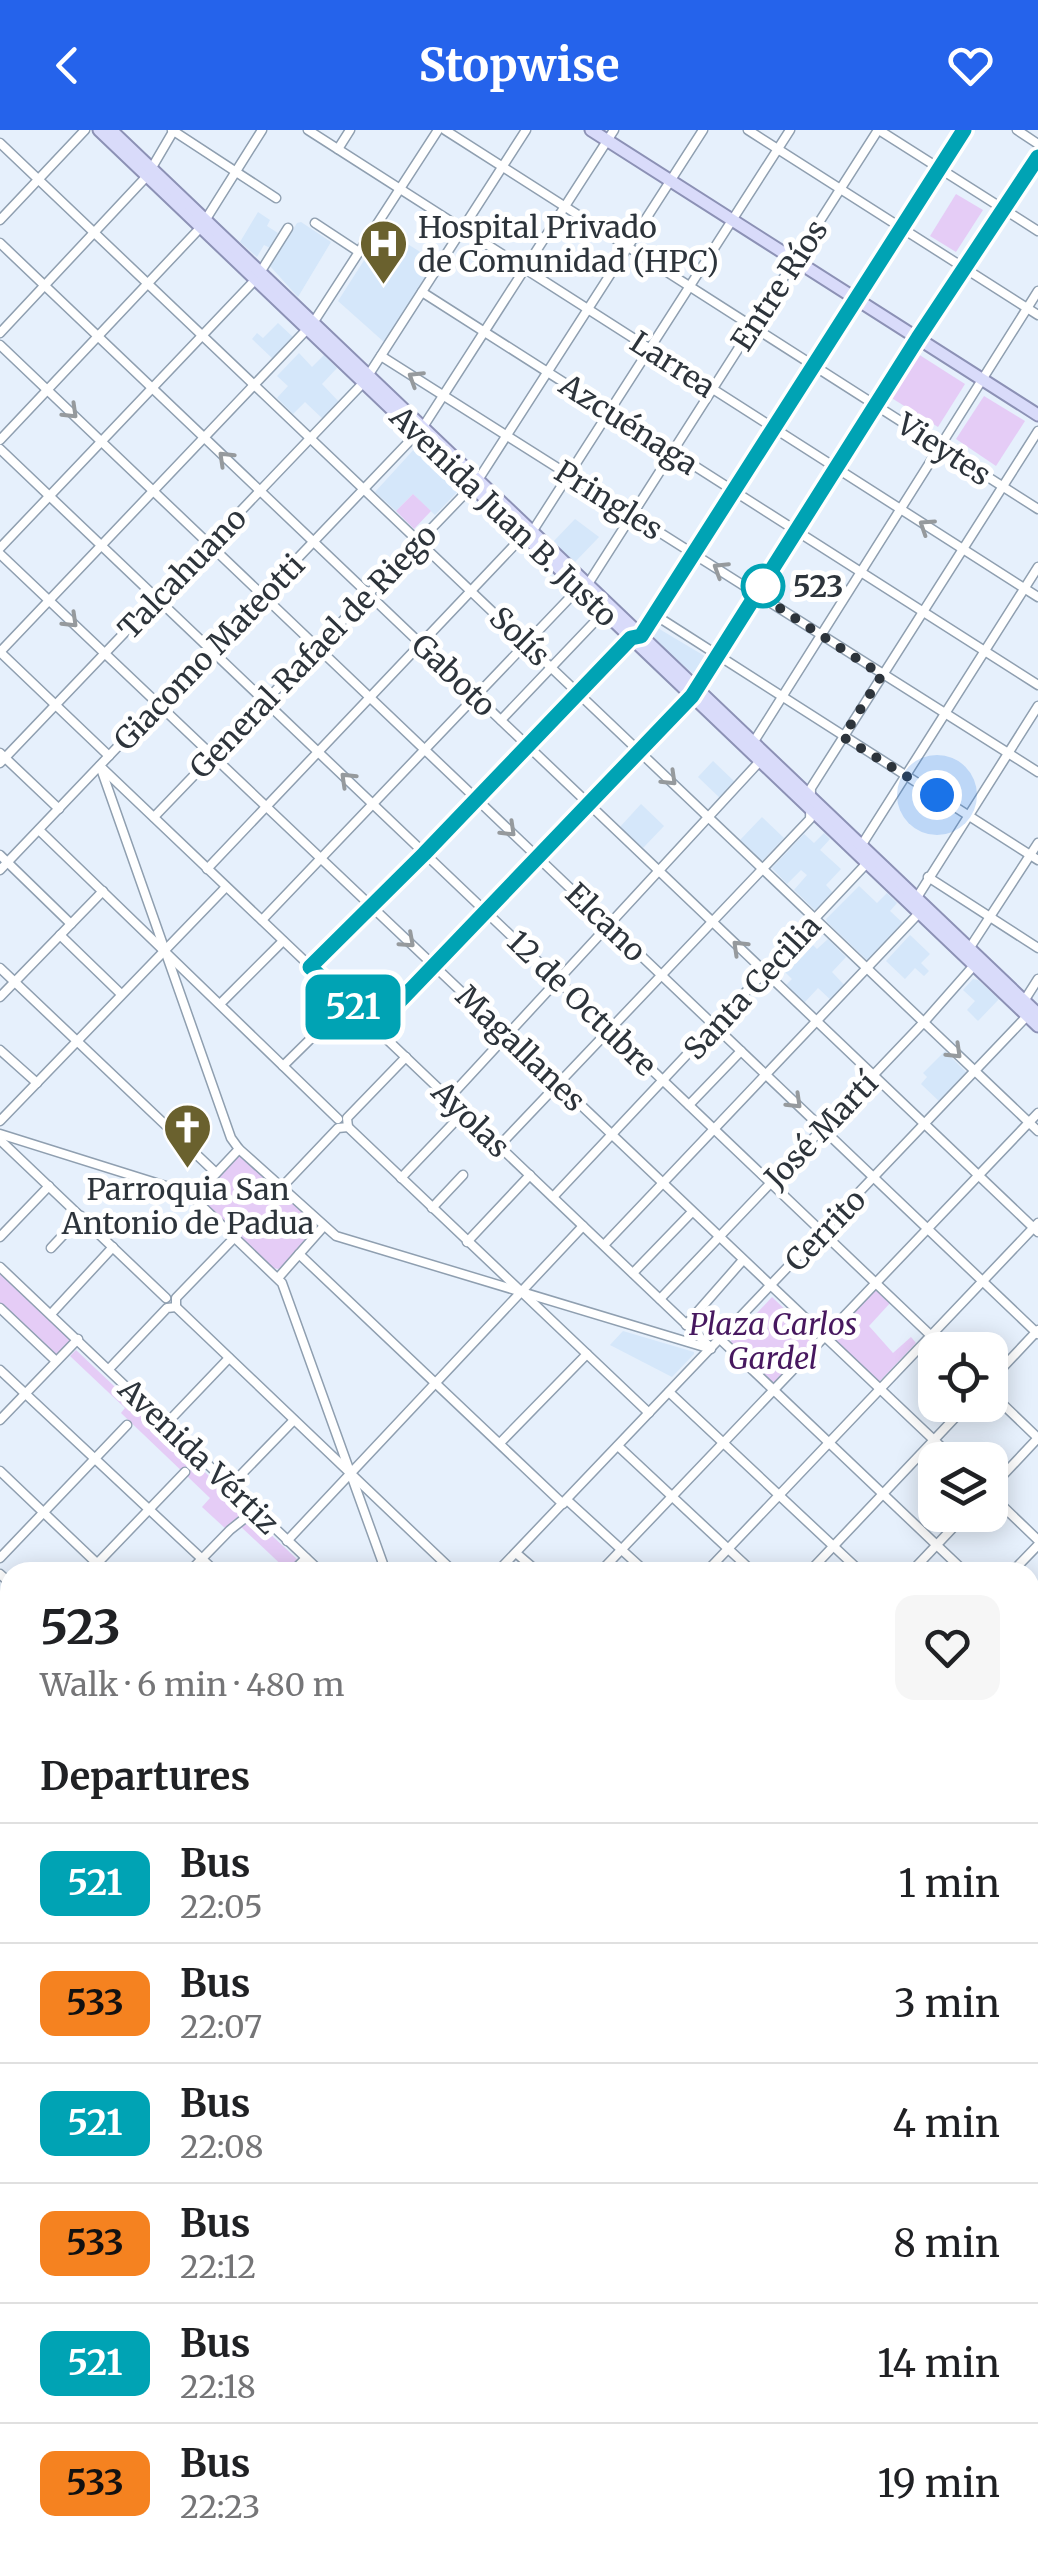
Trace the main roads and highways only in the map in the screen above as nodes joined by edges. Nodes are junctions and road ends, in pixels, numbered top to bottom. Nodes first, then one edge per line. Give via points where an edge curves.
1 (99, 130) edge
2 (112, 130) edge
3 (591, 130) edge
4 (611, 135) edge
5 (149, 171) junction
6 (1038, 415) edge
7 (583, 586) junction
8 (636, 636) junction
9 (695, 692) junction
10 (811, 803) junction
11 (967, 952) junction
12 (977, 962) junction
13 (1035, 1019) edge

1 - 5 main road, Avenida Juan B. Justo
2 - 5 main road, Avenida Juan B. Justo
3 - 4 main road
4 - 6 main road via 670,180
5 - 7 main road, Avenida Juan B. Justo
7 - 8 main road, Avenida Juan B. Justo
7 - 8 main road, Avenida Juan B. Justo
8 - 9 main road, Avenida Juan B. Justo
9 - 10 main road, Avenida Juan B. Justo
9 - 10 main road, Avenida Juan B. Justo via 759,765
10 - 11 main road, Avenida Juan B. Justo
10 - 11 main road, Avenida Juan B. Justo
11 - 12 main road, Avenida Juan B. Justo
12 - 13 main road, Avenida Juan B. Justo
12 - 13 main road, Avenida Juan B. Justo via 1024,1001

